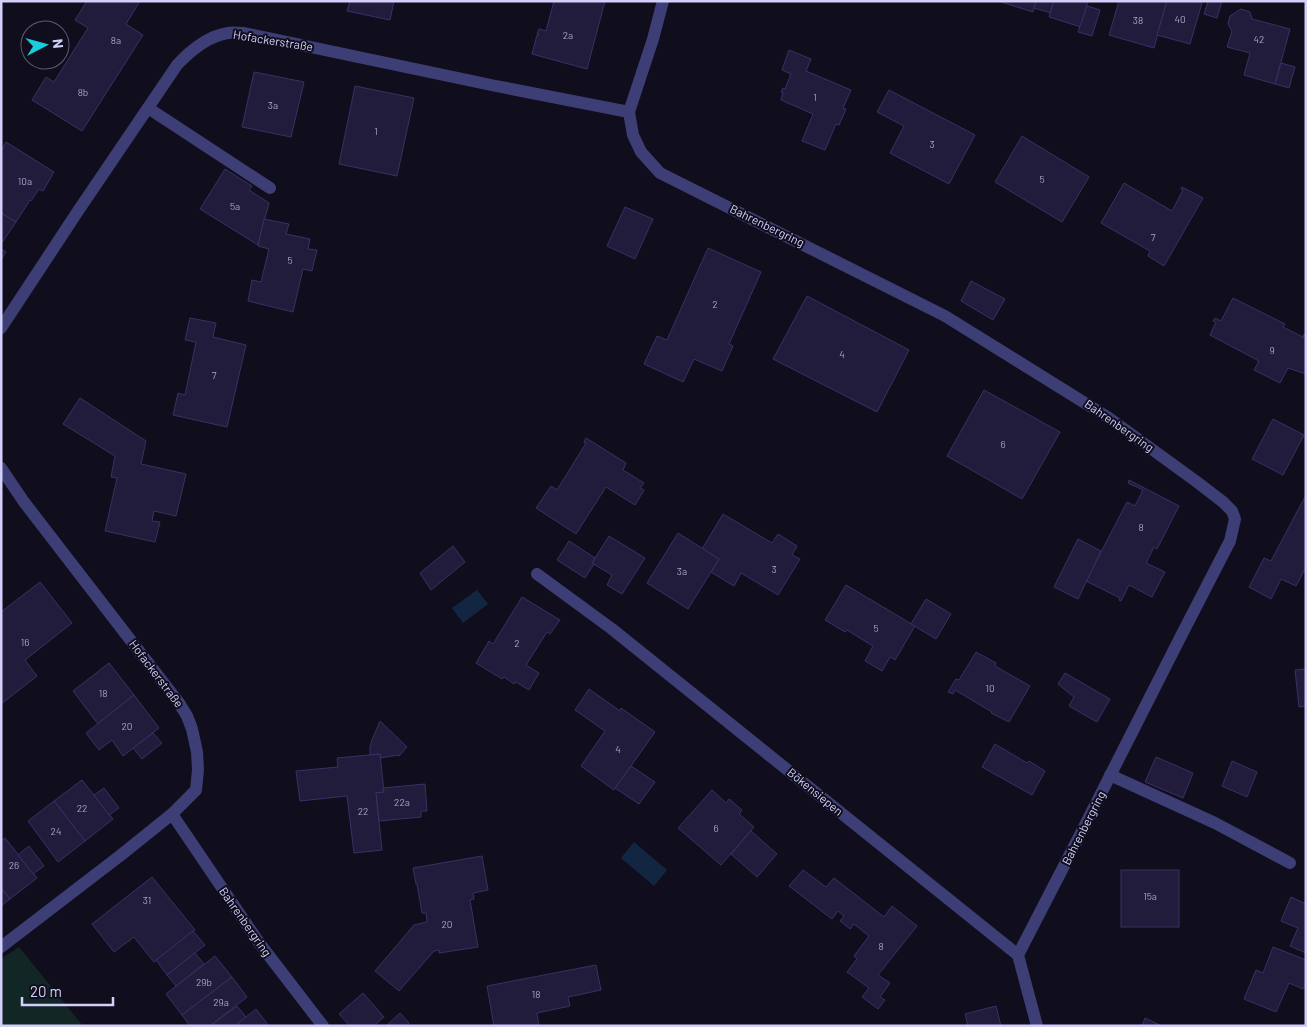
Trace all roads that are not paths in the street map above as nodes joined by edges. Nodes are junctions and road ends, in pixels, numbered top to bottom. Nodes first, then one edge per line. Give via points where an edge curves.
1 (664, 1) edge
2 (148, 108) junction
3 (629, 112) junction
4 (270, 188) dead end
5 (1, 328) edge
6 (1, 468) edge
7 (537, 574) dead end
8 (1110, 775) junction
9 (172, 814) junction
10 (1290, 863) dead end
11 (1, 948) edge
12 (1018, 955) junction
13 (323, 1026) edge
14 (1038, 1026) edge

1 - 3 street, Bahrenbergring
2 - 3 street, Hofackerstraße via 186,55 212,38 244,33
2 - 4 street
2 - 5 street, Hofackerstraße
3 - 8 street, Bahrenbergring via 633,135 641,152 660,173 945,316 1109,418 1232,511 1235,520 1230,541
6 - 9 street, Hofackerstraße via 187,716 197,752 196,790
7 - 12 street, Bökensiepen via 612,629
8 - 10 street via 1215,823
8 - 12 street, Bahrenbergring
9 - 11 street, Hofackerstraße
9 - 13 street, Bahrenbergring via 260,944
12 - 14 street

